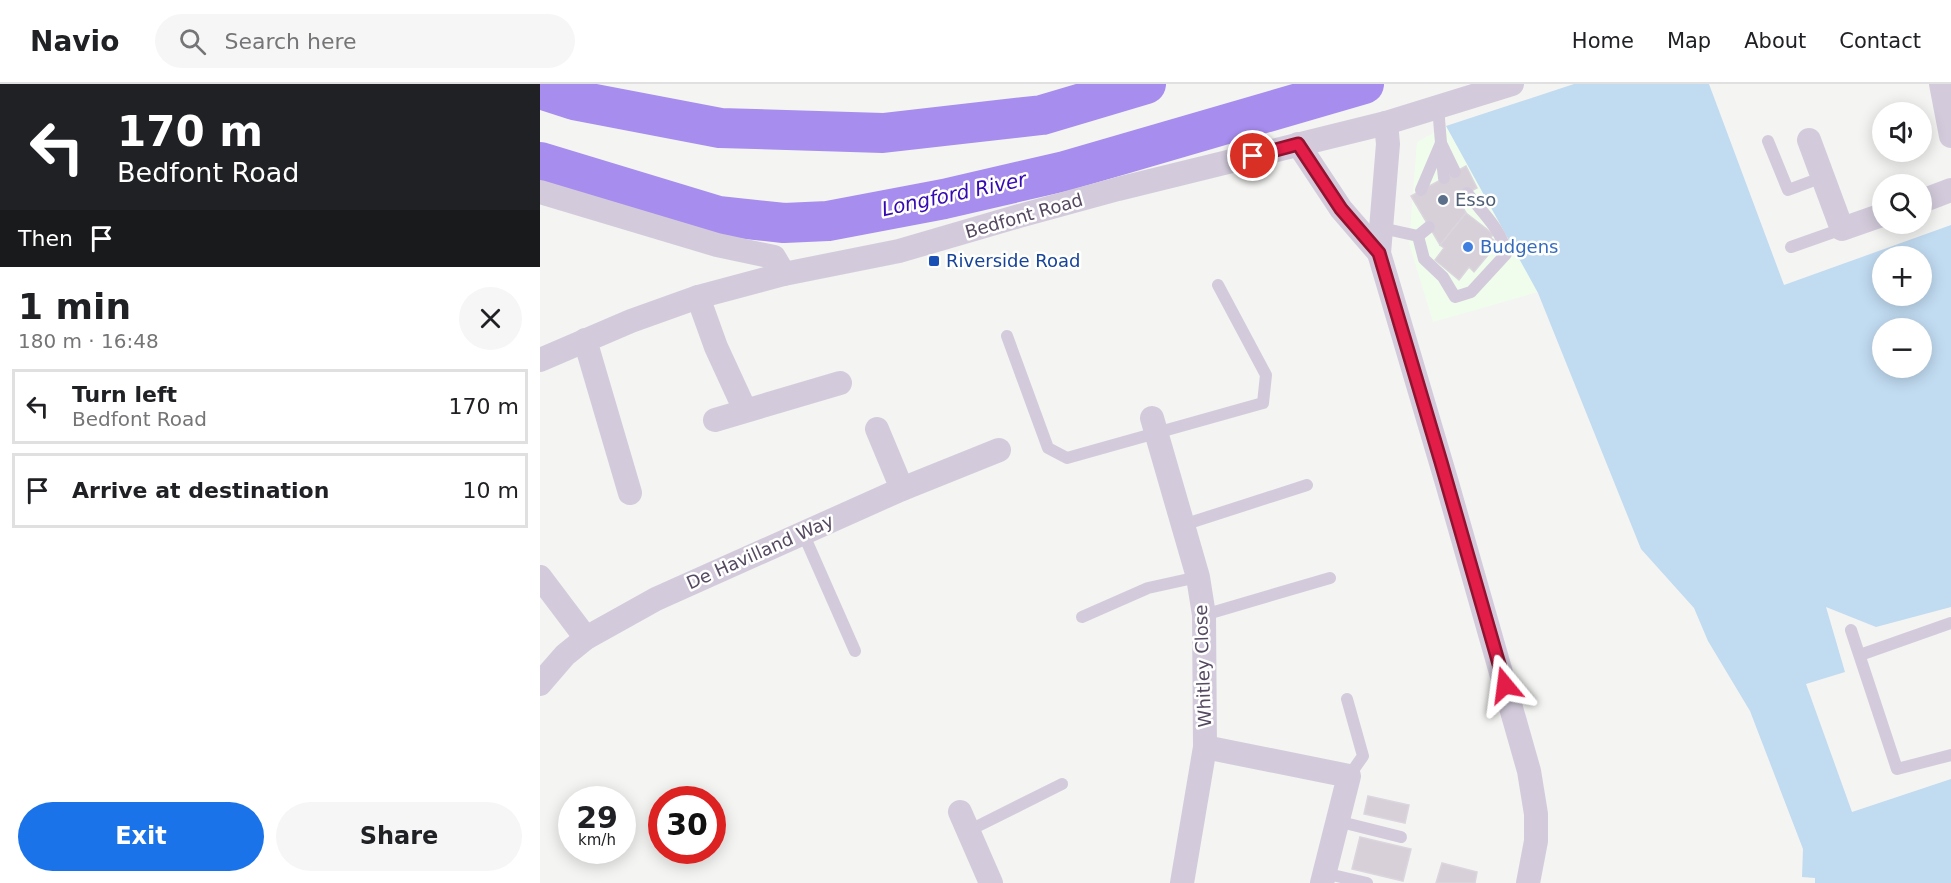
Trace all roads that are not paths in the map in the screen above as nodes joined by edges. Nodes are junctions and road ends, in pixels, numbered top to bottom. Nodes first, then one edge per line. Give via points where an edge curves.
1 (1512, 84) edge
2 (1941, 84) edge
3 (1438, 107) junction
4 (1386, 123) junction
5 (1951, 136) edge
6 (1809, 140) dead end
7 (1768, 141) dead end
8 (1441, 143) junction
9 (1298, 144) junction
10 (1449, 175) dead end
11 (1823, 177) junction
12 (1426, 187) dead end
13 (1951, 190) edge
14 (540, 192) edge
15 (1467, 193) dead end
16 (1932, 197) edge
17 (1872, 219) edge
18 (1354, 226) junction
19 (1381, 227) junction
20 (1429, 227) dead end
21 (1842, 230) junction
22 (1418, 236) junction
23 (1791, 247) dead end
24 (1379, 253) junction
25 (784, 274) junction
26 (1218, 285) dead end
27 (698, 297) junction
28 (1007, 336) dead end
29 (585, 339) junction
30 (540, 360) edge
31 (840, 383) dead end
32 (745, 410) junction
33 (715, 420) dead end
34 (1154, 425) junction
35 (877, 429) dead end
36 (999, 450) dead end
37 (1307, 485) dead end
38 (902, 489) junction
39 (630, 493) dead end
40 (1183, 525) junction
41 (803, 533) junction
42 (540, 577) edge
43 (1198, 577) junction
44 (1330, 578) dead end
45 (1204, 615) junction
46 (1082, 617) dead end
47 (1951, 623) edge
48 (1851, 630) dead end
49 (586, 638) junction
50 (855, 651) dead end
51 (1860, 655) junction
52 (540, 684) edge
53 (1347, 699) dead end
54 (1205, 747) junction
55 (1951, 756) edge
56 (1348, 776) junction
57 (1062, 784) dead end
58 (1337, 821) junction
59 (964, 822) joint
60 (1401, 837) dead end
61 (1323, 878) edge
62 (991, 883) edge
63 (1182, 883) edge
64 (1367, 883) edge
65 (1528, 883) edge

1 - 3 street, Bedfont Road
2 - 5 street
3 - 4 street, Bedfont Road
3 - 8 lane
4 - 9 street, Bedfont Road
4 - 19 street via 1389,144
6 - 11 street
7 - 11 lane via 1788,190
8 - 10 lane
8 - 12 lane
9 - 18 street
9 - 25 street, Bedfont Road via 898,251
11 - 21 street
13 - 16 street
14 - 25 street via 717,245 774,257
15 - 22 lane via 1505,244 1506,254 1472,292 1455,297 1443,277 1424,259
17 - 21 street
18 - 19 lane
18 - 24 street
19 - 22 lane
19 - 24 street
20 - 22 lane
21 - 23 lane
24 - 65 street via 1529,771 1536,814
25 - 27 street, Bedfont Road
26 - 34 lane via 1266,375 1263,403
27 - 29 street, Bedfont Road
27 - 32 street
28 - 34 lane via 1048,448 1067,458
29 - 30 street, Bedfont Road
29 - 39 street
31 - 32 street
32 - 33 street
34 - 40 street, Whitley Close
35 - 38 street
36 - 38 street, De Havilland Way
37 - 40 lane
38 - 41 street, De Havilland Way
40 - 43 street, Whitley Close
41 - 49 street, De Havilland Way via 656,599
41 - 50 lane
42 - 49 street
43 - 45 street, Whitley Close
43 - 46 lane via 1148,588
44 - 45 lane
45 - 54 street, Whitley Close
47 - 51 lane
48 - 51 lane
49 - 52 street, De Havilland Way
51 - 55 lane via 1897,769
53 - 56 lane via 1363,756
54 - 56 street
54 - 63 street, Whitley Close
56 - 58 street
57 - 59 lane
58 - 60 lane
58 - 61 street
59 - 62 street
61 - 64 lane

